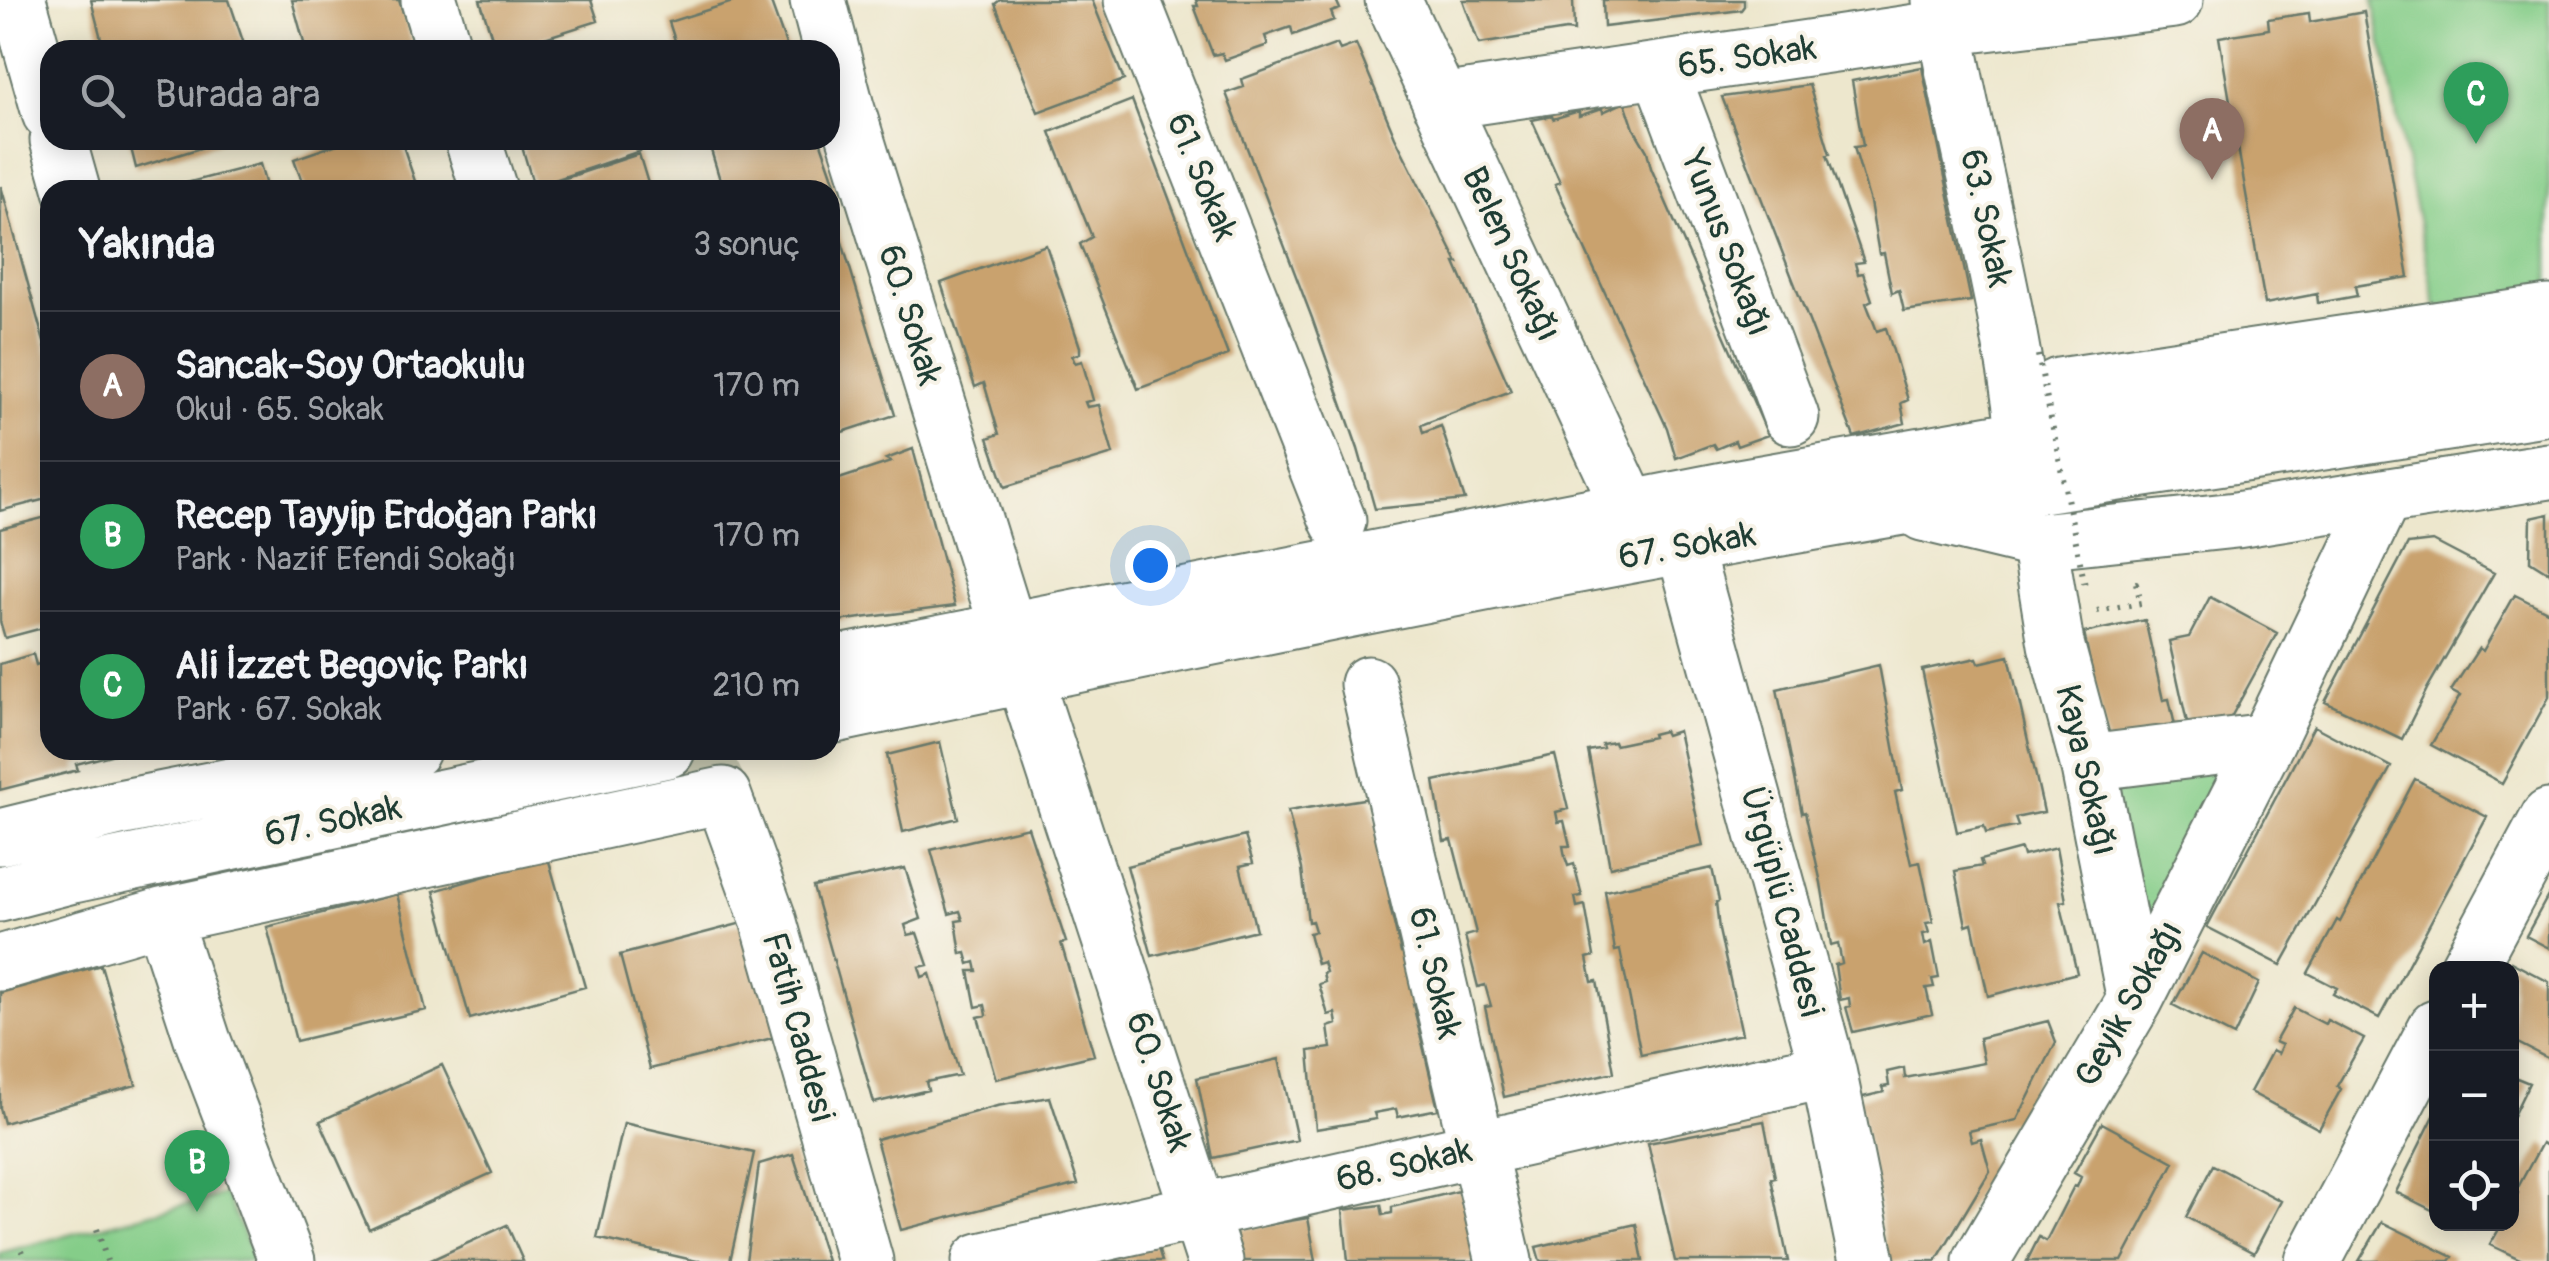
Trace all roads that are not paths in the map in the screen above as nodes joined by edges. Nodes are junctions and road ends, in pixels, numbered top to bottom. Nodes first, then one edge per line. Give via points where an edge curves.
1 (18, 0) edge
2 (430, 0) edge
3 (818, 0) edge
4 (1132, 0) edge
5 (1393, 0) edge
6 (2175, 0) edge
7 (1942, 14) edge
8 (441, 40) edge
9 (828, 40) edge
10 (1660, 70) junction
11 (40, 78) edge
12 (840, 84) edge
13 (1440, 102) junction
14 (61, 150) edge
15 (476, 150) edge
16 (69, 180) edge
17 (486, 180) edge
18 (2549, 313) edge
19 (2549, 357) edge
20 (2549, 407) edge
21 (1791, 416) dead end
22 (2026, 437) junction
23 (2549, 471) edge
24 (2383, 498) junction
25 (1630, 508) junction
26 (1901, 508) junction
27 (1338, 521) dead end
28 (2039, 541) junction
29 (1684, 546) junction
30 (1016, 652) junction
31 (840, 664) edge
32 (1368, 684) dead end
33 (840, 713) edge
34 (2267, 741) junction
35 (217, 760) edge
36 (362, 760) edge
37 (619, 760) edge
38 (2088, 763) junction
39 (0, 816) edge
40 (2548, 820) edge
41 (0, 837) edge
42 (0, 894) edge
43 (162, 916) junction
44 (2472, 961) edge
45 (0, 963) edge
46 (2135, 1000) junction
47 (2429, 1041) edge
48 (1828, 1070) junction
49 (1476, 1148) junction
50 (1208, 1237) edge
51 (286, 1261) edge
52 (866, 1261) edge
53 (980, 1261) edge
54 (1504, 1261) edge
55 (1867, 1261) edge
56 (1981, 1261) edge
57 (2313, 1261) edge

1 - 11 street
2 - 8 street
3 - 9 street, 60. Sokak
4 - 27 street, 61. Sokak
5 - 13 street, Belen Sokağı
6 - 7 street, 65. Sokak
7 - 10 street, 65. Sokak
7 - 22 street, 63. Sokak
10 - 13 street, 65. Sokak
10 - 21 street, Yunus Sokağı
12 - 30 street, 60. Sokak
13 - 25 street, Belen Sokağı
14 - 16 street
15 - 17 street
18 - 22 street via 2059,386
19 - 22 street, 67. Sokak
20 - 26 street, 67. Sokak
22 - 25 street, 67. Sokak
23 - 24 street
24 - 28 street
24 - 34 street, Geyik Sokağı
25 - 30 street, 67. Sokak
26 - 28 street
26 - 29 street, 67. Sokak
28 - 38 street, Kaya Sokağı via 2056,644
29 - 30 street, 67. Sokak via 1365,604
29 - 48 street, Ürgüplü Caddesi
30 - 31 street, 67. Sokak
30 - 33 street, 67. Sokak
30 - 50 street, 60. Sokak
32 - 49 street, 61. Sokak
34 - 38 street
34 - 46 street, Geyik Sokağı
35 - 39 street
36 - 41 street, 67. Sokak
37 - 42 street, 67. Sokak
38 - 46 street, Kaya Sokağı
40 - 44 street
43 - 45 street
43 - 51 street
43 - 52 street, Fatih Caddesi via 722,796 768,919
46 - 56 street, Geyik Sokağı
47 - 57 street
48 - 49 street, 68. Sokak
48 - 55 street, Ürgüplü Caddesi
49 - 50 street, 68. Sokak
49 - 54 street, 61. Sokak
50 - 53 street, 68. Sokak

